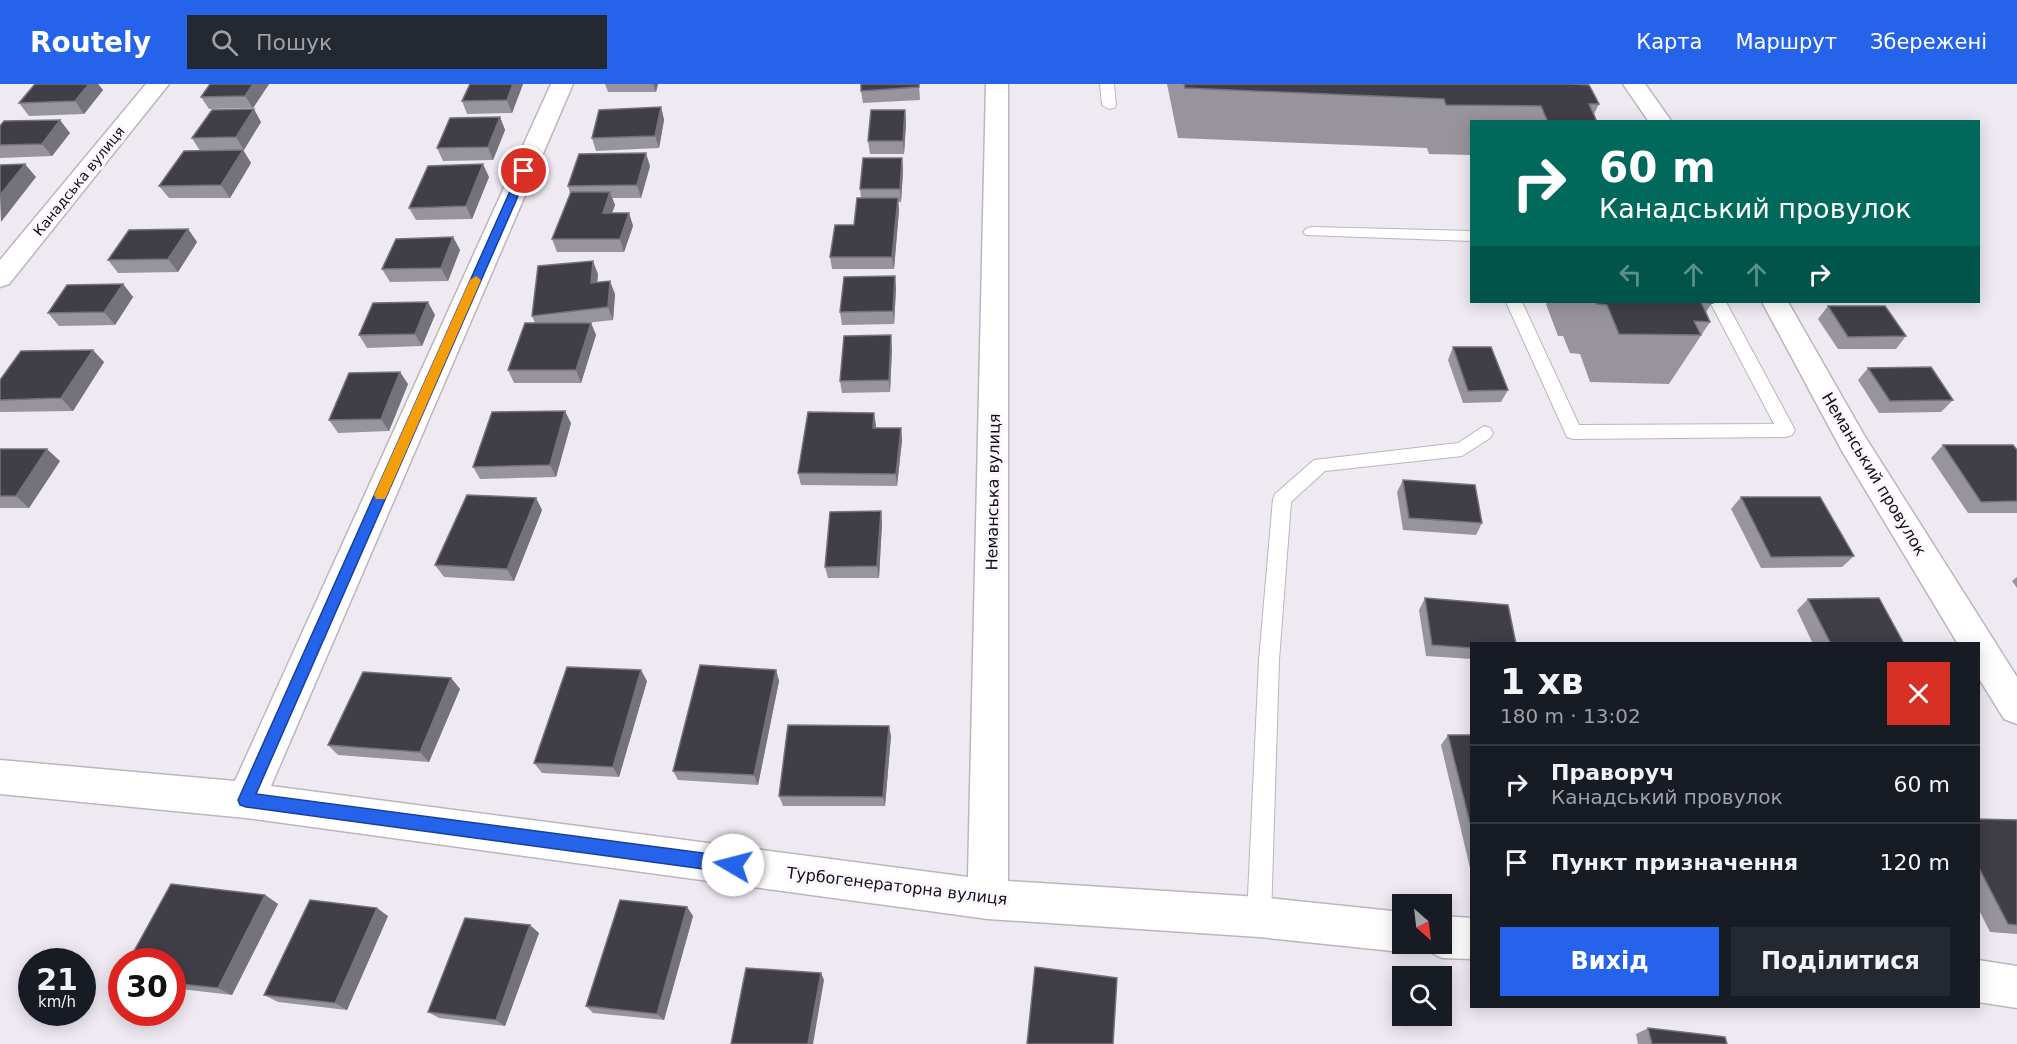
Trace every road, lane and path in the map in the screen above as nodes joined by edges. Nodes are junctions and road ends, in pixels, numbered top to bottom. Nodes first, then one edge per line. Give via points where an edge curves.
1 (158, 84) edge
2 (562, 84) edge
3 (997, 84) edge
4 (1107, 84) edge
5 (1635, 84) edge
6 (1108, 105) dead end
7 (1660, 120) edge
8 (1311, 232) dead end
9 (1470, 236) edge
10 (0, 278) edge
11 (1514, 303) edge
12 (1719, 303) edge
13 (1776, 303) edge
14 (1484, 433) dead end
15 (1976, 642) edge
16 (1980, 648) edge
17 (2017, 708) edge
18 (0, 777) edge
19 (246, 800) junction
20 (988, 899) junction
21 (1259, 917) junction
22 (1392, 931) edge
23 (1452, 938) edge
24 (1470, 939) edge
25 (1980, 981) edge
26 (2017, 987) edge

1 - 10 street, Канадська вулиця
2 - 19 street
3 - 20 street, Неманська вулиця
4 - 6 lane
5 - 7 street
8 - 9 lane
11 - 12 lane via 1573,432 1786,430
13 - 15 street, Неманський провулок via 1853,443
14 - 21 lane via 1462,449 1320,465 1282,499 1269,660
16 - 17 street, Неманський провулок
18 - 19 street, Турбогенераторна вулиця
19 - 20 street, Турбогенераторна вулиця
20 - 21 street, Турбогенераторна вулиця
21 - 22 street, Турбогенераторна вулиця
23 - 24 street
25 - 26 street

